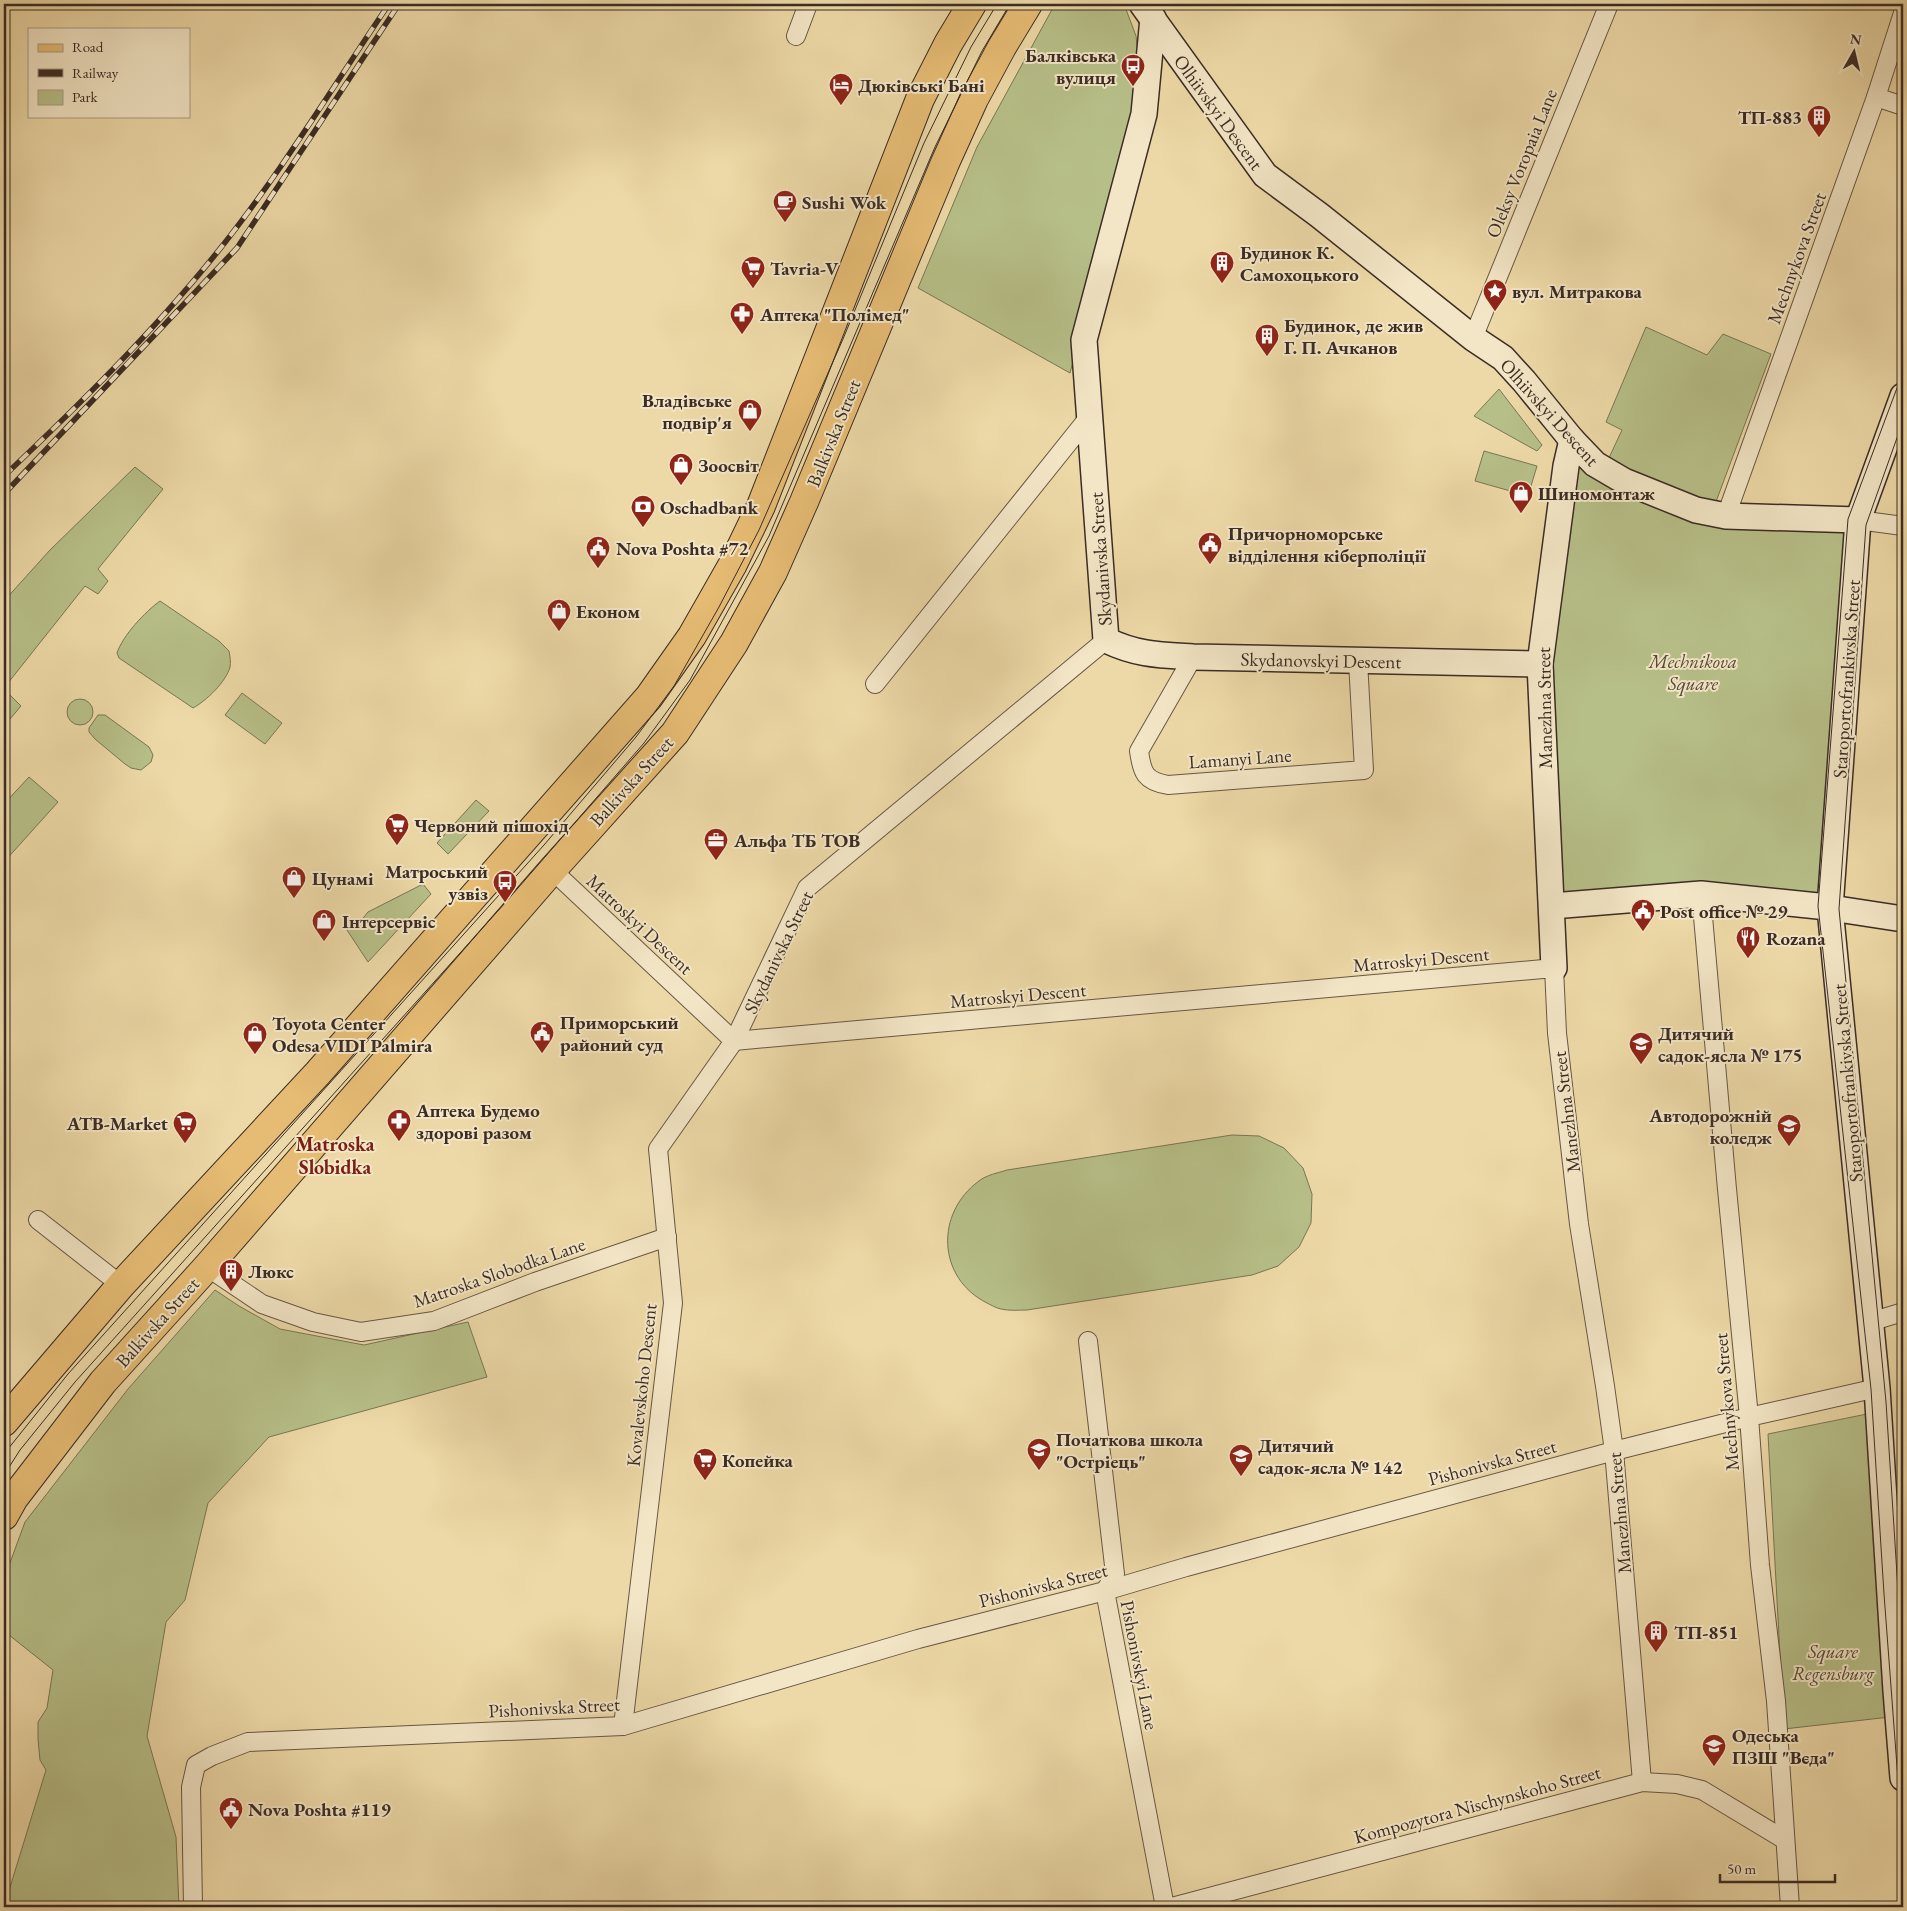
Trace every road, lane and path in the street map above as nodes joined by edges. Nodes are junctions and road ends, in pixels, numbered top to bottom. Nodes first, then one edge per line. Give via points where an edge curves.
1 (808, 4) edge
2 (972, 4) edge
3 (1028, 4) edge
4 (1609, 4) edge
5 (1147, 11) edge
6 (1903, 13) edge
7 (796, 36) dead end
8 (1876, 97) junction
9 (1903, 106) edge
10 (1473, 338) junction
11 (1903, 396) edge
12 (1089, 417) junction
13 (1572, 440) junction
14 (1726, 516) junction
15 (1858, 520) junction
16 (1903, 526) edge
17 (1106, 640) junction
18 (1193, 657) junction
19 (1358, 661) junction
20 (1540, 664) junction
21 (875, 684) dead end
22 (552, 870) junction
23 (1701, 894) junction
24 (1552, 906) junction
25 (1830, 908) junction
26 (1903, 919) edge
27 (1554, 968) junction
28 (734, 1041) junction
29 (38, 1220) dead end
30 (667, 1237) junction
31 (207, 1267) junction
32 (121, 1285) junction
33 (1903, 1312) edge
34 (1870, 1322) junction
35 (1088, 1342) dead end
36 (1877, 1388) junction
37 (1749, 1416) junction
38 (4, 1422) edge
39 (1614, 1451) junction
40 (4, 1516) edge
41 (1105, 1591) junction
42 (623, 1726) junction
43 (1903, 1778) edge
44 (1642, 1782) junction
45 (1784, 1840) junction
46 (194, 1907) edge
47 (1165, 1907) edge
48 (1172, 1907) edge
49 (1790, 1907) edge

1 - 7 street
2 - 32 main road, Balkivska Street via 920,99 762,506 692,636 650,697 579,780 318,1073
3 - 22 main road, Balkivska Street via 974,99 804,502 773,572 734,644 675,733
4 - 10 street, Oleksy Voropaia Lane
5 - 10 street, Olhiivskyi Descent via 1265,175
5 - 12 street, Skydanivska Street via 1144,114 1084,340
6 - 8 street, Mechnykova Street
8 - 9 street
8 - 14 street, Mechnykova Street
10 - 13 street, Olhiivskyi Descent via 1503,358
11 - 15 street, Staroportofrankivska Street
12 - 17 street, Skydanivska Street
12 - 21 street
13 - 14 street, Olhiivskyi Descent via 1595,464 1624,481 1696,510
13 - 20 street, Manezhna Street
14 - 15 street, Olhiivskyi Descent
15 - 16 street
15 - 25 street, Staroportofrankivska Street
17 - 18 street, Skydanovskyi Descent via 1143,654
17 - 28 street, Skydanivska Street via 807,888
18 - 19 street, Skydanovskyi Descent
18 - 19 street, Lamanyi Lane via 1139,751 1147,778 1157,783 1168,785 1364,770
19 - 20 street, Skydanovskyi Descent
20 - 24 street, Manezhna Street
22 - 28 street, Matroskyi Descent
22 - 31 main road, Balkivska Street
23 - 24 street
23 - 25 street
23 - 37 street, Mechnykova Street
24 - 27 street, Manezhna Street
25 - 26 street
25 - 34 street, Staroportofrankivska Street
27 - 28 street, Matroskyi Descent
27 - 39 street, Manezhna Street via 1557,1033 1579,1224
28 - 30 street, Kovalevskoho Descent via 658,1149
29 - 32 street
30 - 31 street, Matroska Slobodka Lane via 434,1321 361,1332 314,1322 262,1304
30 - 42 street, Kovalevskoho Descent via 673,1303
31 - 40 main road, Balkivska Street via 103,1382 14,1498
32 - 38 main road, Balkivska Street
33 - 34 street
34 - 36 street, Staroportofrankivska Street
35 - 41 street, Pishonivskyi Lane via 1115,1574
36 - 37 street, Pishonivska Street
36 - 43 street, Staroportofrankivska Street
37 - 39 street, Pishonivska Street
37 - 45 street, Mechnykova Street via 1760,1565 1776,1701
39 - 41 street, Pishonivska Street
39 - 44 street, Manezhna Street
41 - 42 street, Pishonivska Street via 918,1639
41 - 47 street, Pishonivskyi Lane
42 - 46 street, Pishonivska Street via 248,1742 212,1756 196,1765 191,1788
44 - 45 street, Kompozytora Nischynskoho Street via 1677,1784 1702,1790
44 - 48 street, Kompozytora Nischynskoho Street
45 - 49 street, Mechnykova Street

